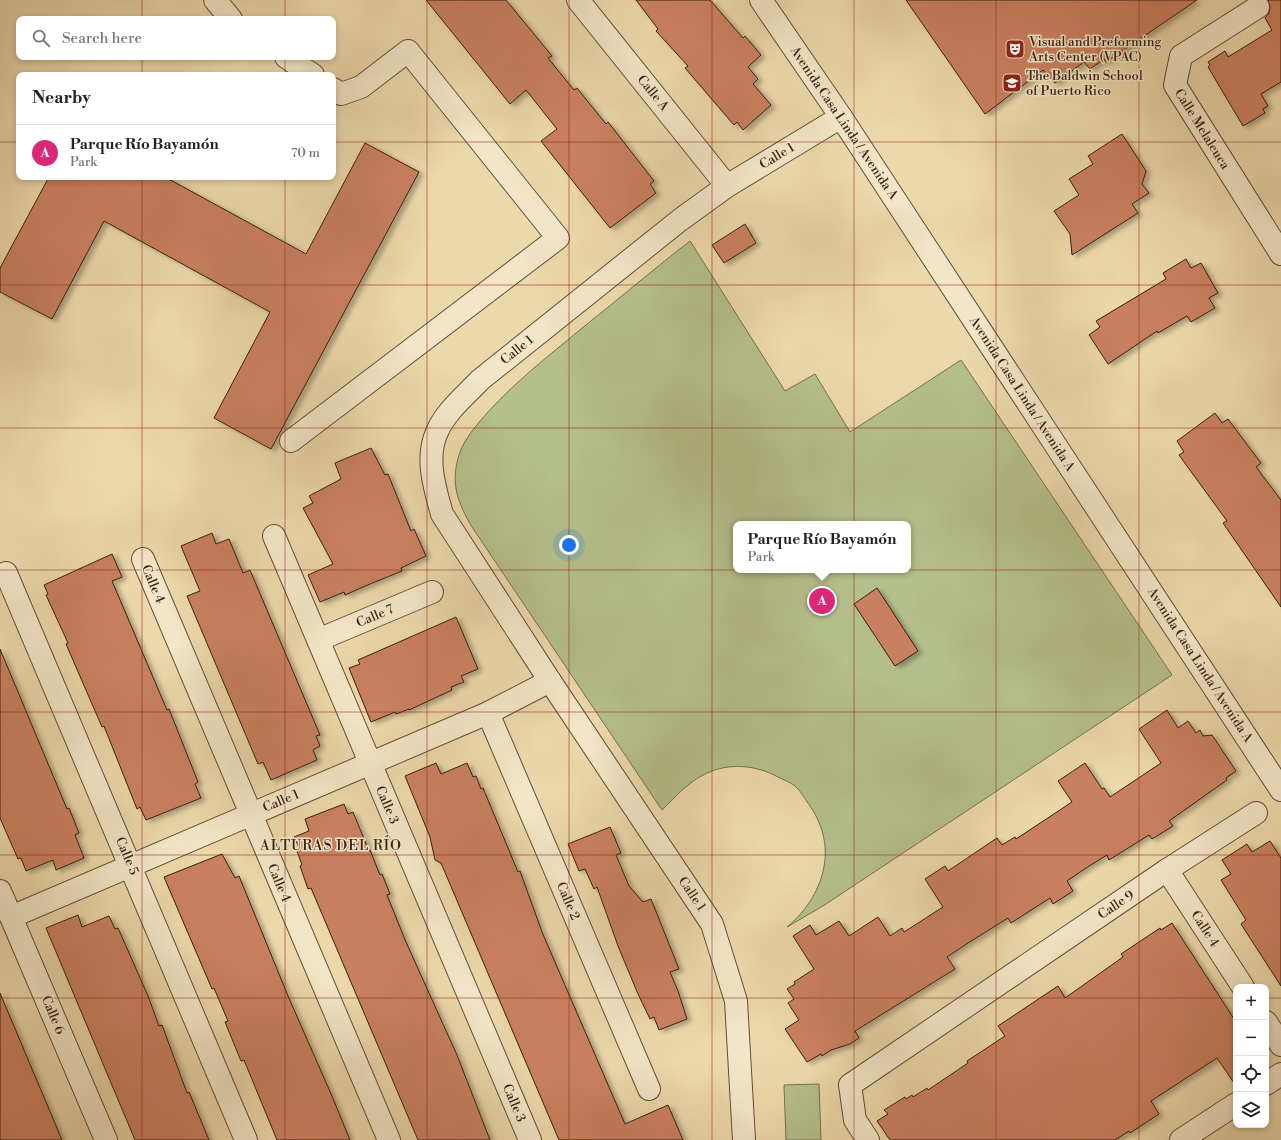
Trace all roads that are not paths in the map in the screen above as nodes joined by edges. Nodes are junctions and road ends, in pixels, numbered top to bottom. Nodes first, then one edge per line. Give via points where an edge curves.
1 (215, 0) edge
2 (578, 0) edge
3 (761, 0) edge
4 (1258, 7) dead end
5 (228, 16) edge
6 (290, 60) edge
7 (308, 72) edge
8 (336, 90) edge
9 (841, 117) junction
10 (727, 186) junction
11 (1281, 254) edge
12 (290, 441) dead end
13 (274, 536) dead end
14 (143, 559) dead end
15 (6, 573) dead end
16 (432, 592) dead end
17 (318, 640) junction
18 (550, 681) junction
19 (488, 713) junction
20 (370, 763) junction
21 (1281, 790) edge
22 (1256, 813) dead end
23 (250, 815) junction
24 (131, 866) junction
25 (1167, 870) junction
26 (0, 890) edge
27 (11, 917) junction
28 (1241, 984) edge
29 (1269, 1027) edge
30 (1281, 1045) edge
31 (1281, 1074) edge
32 (1269, 1082) edge
33 (648, 1089) dead end
34 (1233, 1106) edge
35 (106, 1140) edge
36 (246, 1140) edge
37 (389, 1140) edge
38 (530, 1140) edge
39 (744, 1140) edge
40 (868, 1140) edge
41 (1181, 1140) edge

1 - 5 street
2 - 10 street, Calle A
3 - 9 street, Avenida Casa Linda / Avenida A
4 - 11 street, Calle Melaleuca via 1181,56 1175,85
6 - 7 street
8 - 12 street via 341,94 361,87 408,51 558,238
9 - 10 street, Calle 1
9 - 21 street, Avenida Casa Linda / Avenida A
10 - 18 street, Calle 1 via 670,227 480,380 451,410 436,432 431,463 442,514
13 - 17 street, Calle 3
14 - 23 street, Calle 4
15 - 24 street, Calle 5
16 - 17 street, Calle 7
17 - 20 street, Calle 3
18 - 19 street, Calle 1
18 - 39 street, Calle 1 via 712,924 736,1001
19 - 20 street, Calle 1
19 - 33 street, Calle 2
20 - 23 street, Calle 1
20 - 38 street, Calle 3
22 - 25 street, Calle 9
23 - 24 street, Calle 1
23 - 37 street, Calle 4
24 - 27 street, Calle 1
24 - 36 street, Calle 5
25 - 28 street, Calle 4
25 - 40 street, Calle 9 via 850,1084 855,1120
26 - 27 street, Calle 6
27 - 35 street, Calle 6
29 - 30 street
31 - 32 street
34 - 41 street

